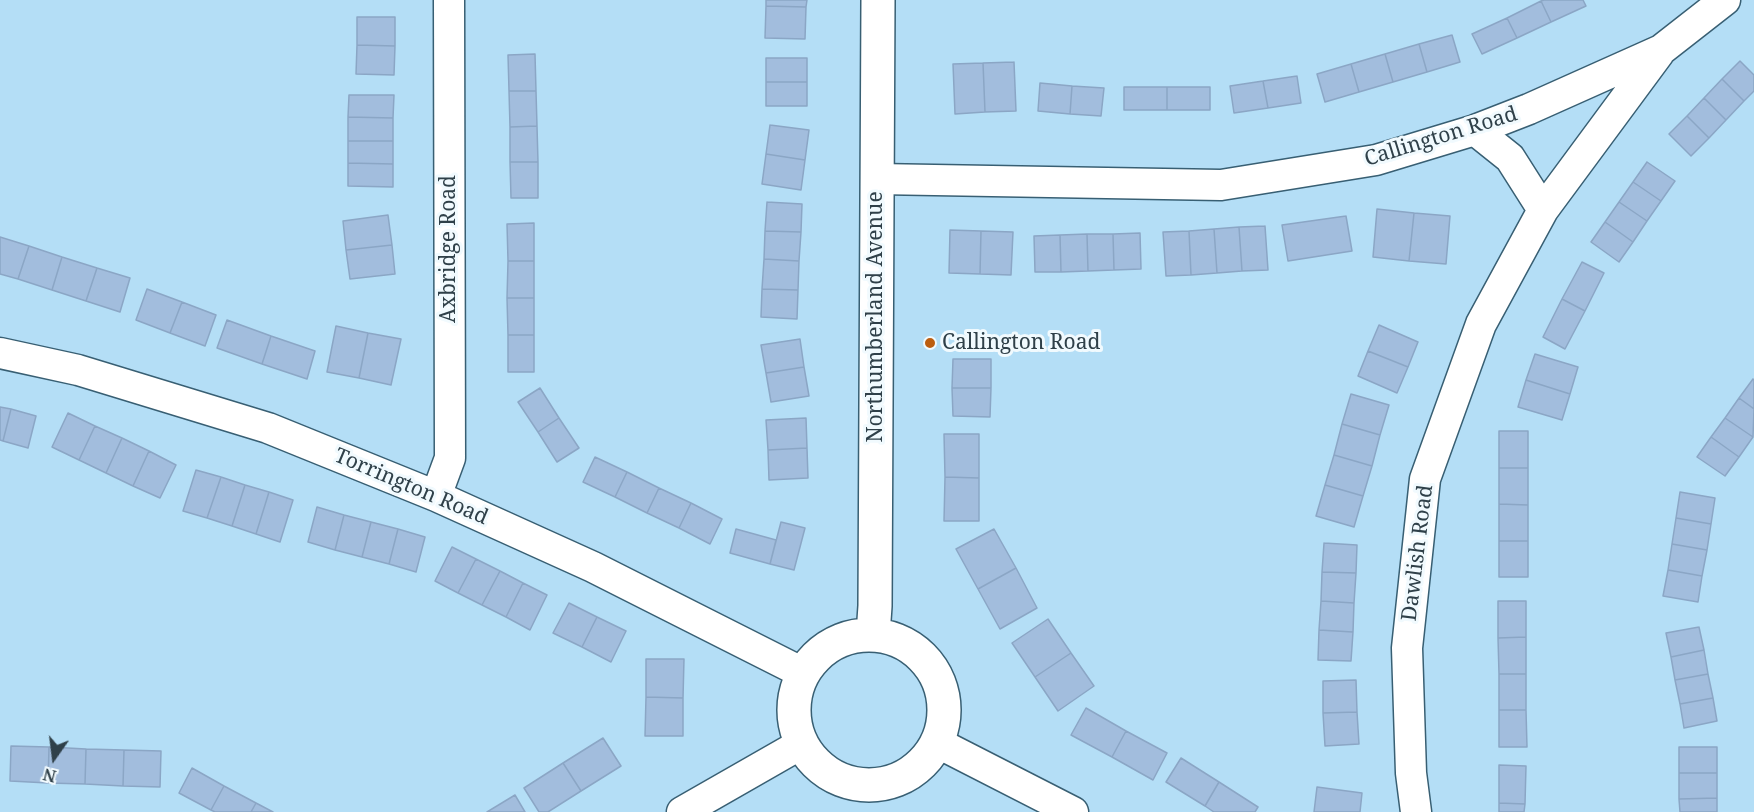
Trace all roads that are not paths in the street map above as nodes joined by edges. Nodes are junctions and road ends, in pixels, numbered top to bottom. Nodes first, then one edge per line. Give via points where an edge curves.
1 (449, 0) edge
2 (878, 0) edge
3 (1725, 0) edge
4 (1661, 50) junction
5 (1475, 130) junction
6 (877, 178) junction
7 (1543, 210) junction
8 (0, 353) edge
9 (436, 496) junction
10 (873, 635) junction
11 (803, 673) junction
12 (938, 742) junction
13 (801, 744) junction
14 (854, 799) edge
15 (682, 812) edge
16 (1073, 812) edge
17 (1416, 812) edge

1 - 9 street, Axbridge Road via 450,458
2 - 6 street, Northumberland Avenue
3 - 4 street, Callington Road
4 - 5 street, Callington Road
4 - 7 street, Dawlish Road
5 - 6 street, Callington Road via 1376,160 1221,184
5 - 7 street via 1510,158
6 - 10 street, Northumberland Avenue
7 - 17 street, Dawlish Road via 1481,324 1425,479 1407,648
8 - 9 street, Torrington Road via 78,370 268,428
9 - 11 street, Torrington Road via 593,567
10 - 11 street via 832,644
10 - 12 street via 897,640 918,652 935,671 944,694 945,719
11 - 13 street via 794,708
12 - 14 street via 924,763 904,777
12 - 16 street
13 - 14 street via 815,763
13 - 15 street

